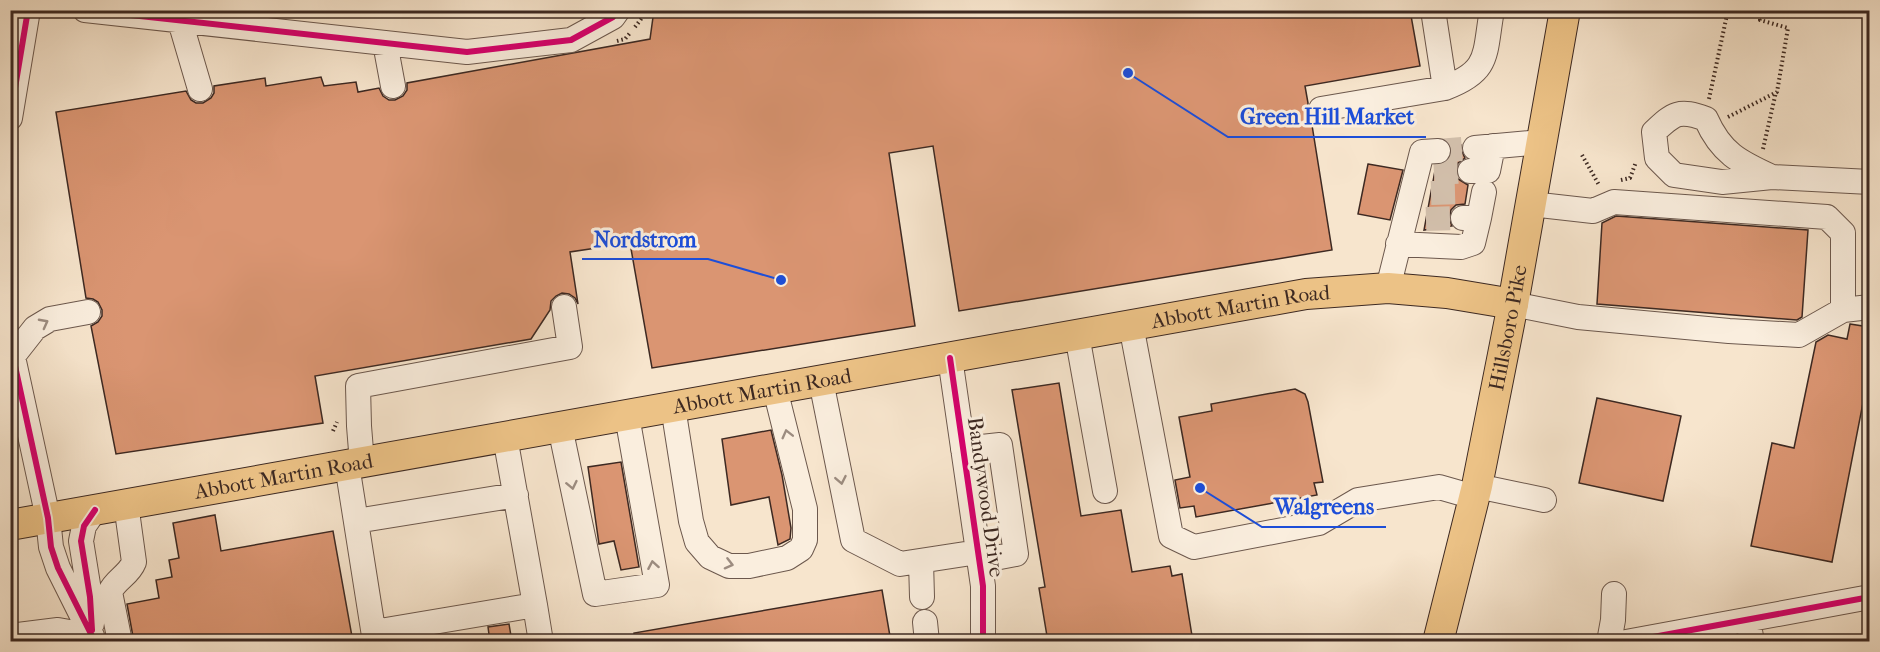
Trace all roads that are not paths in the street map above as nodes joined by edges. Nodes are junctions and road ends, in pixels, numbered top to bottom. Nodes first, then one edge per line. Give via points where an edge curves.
1 (28, 10) edge
2 (85, 10) edge
3 (618, 10) edge
4 (1433, 10) edge
5 (1492, 10) edge
6 (1565, 10) edge
7 (261, 20) edge
8 (180, 21) junction
9 (17, 38) edge
10 (386, 43) junction
11 (393, 86) dead end
12 (1446, 88) junction
13 (200, 89) dead end
14 (1321, 109) dead end
15 (10, 118) edge
16 (1541, 142) junction
17 (1426, 177) dead end
18 (1772, 177) dead end
19 (1869, 182) edge
20 (1531, 204) junction
21 (1398, 244) junction
22 (1388, 288) junction
23 (1513, 304) junction
24 (564, 307) dead end
25 (1869, 307) edge
26 (1843, 310) junction
27 (88, 312) dead end
28 (1131, 325) junction
29 (1077, 335) junction
30 (12, 350) edge
31 (950, 358) junction
32 (821, 381) junction
33 (776, 389) junction
34 (673, 407) junction
35 (627, 416) junction
36 (560, 427) junction
37 (505, 437) junction
38 (963, 449) junction
39 (355, 464) junction
40 (1105, 491) dead end
41 (1476, 492) junction
42 (516, 495) junction
43 (1544, 500) dead end
44 (126, 504) junction
45 (95, 510) junction
46 (48, 518) junction
47 (356, 521) junction
48 (10, 525) edge
49 (979, 556) junction
50 (921, 561) junction
51 (1614, 594) dead end
52 (922, 597) dead end
53 (1869, 597) edge
54 (535, 605) junction
55 (1750, 631) edge
56 (1722, 633) edge
57 (10, 636) edge
58 (375, 637) edge
59 (92, 639) edge
60 (120, 642) edge
61 (541, 642) edge
62 (983, 642) edge
63 (1438, 642) edge
64 (1609, 642) edge
65 (1626, 642) edge

1 - 9 street
2 - 8 street
3 - 10 street via 614,17 571,40 467,52
4 - 12 street
5 - 12 street via 1481,65 1465,81
6 - 16 main road, Hillsboro Pike
7 - 8 street
7 - 10 street
8 - 13 street
9 - 15 street
10 - 11 street
12 - 14 street
16 - 20 main road, Hillsboro Pike
16 - 21 street via 1484,147 1471,218 1473,243 1461,247
17 - 21 street via 1415,219
18 - 19 street
20 - 23 main road, Hillsboro Pike
20 - 26 street via 1593,211 1614,202 1827,217 1843,233
21 - 22 street
22 - 23 main road, Abbott Martin Road
22 - 28 main road, Abbott Martin Road via 1306,294
23 - 26 street via 1578,316 1799,335
23 - 41 main road, Hillsboro Pike
24 - 39 street via 570,347 358,378
25 - 26 street
30 -> 27 street via 50,319
28 - 29 main road, Abbott Martin Road
28 - 41 street via 1171,536 1194,547 1319,523 1358,500 1439,488
29 - 31 main road, Abbott Martin Road
29 - 40 street
30 - 46 street
31 - 32 main road, Abbott Martin Road
31 - 38 street, Bandywood Drive
32 - 33 main road, Abbott Martin Road
32 -> 50 street via 853,540 900,564
33 - 34 main road, Abbott Martin Road
34 -> 33 street via 697,542 710,557 729,566 748,566 787,558 801,549 805,540 805,509
34 - 35 main road, Abbott Martin Road
35 - 36 main road, Abbott Martin Road
36 -> 35 street via 595,594 657,585
36 - 37 main road, Abbott Martin Road
37 - 39 main road, Abbott Martin Road
37 - 42 street
38 - 49 street, Bandywood Drive
38 - 49 street via 1000,444 1016,554
39 - 44 main road, Abbott Martin Road
39 - 47 street
41 - 43 street
41 - 63 main road, Hillsboro Pike
42 - 47 street
42 - 54 street
44 - 45 main road, Abbott Martin Road
44 - 60 street via 134,562 110,592
45 - 46 main road, Abbott Martin Road
45 - 59 street via 84,526 81,541
46 - 48 main road, Abbott Martin Road
46 - 59 street via 58,568
47 - 58 street
49 - 50 street
49 - 62 street, Bandywood Drive
50 - 52 street
51 - 64 street
53 - 55 street
54 - 58 street
54 - 61 street
55 - 56 street
56 - 65 street
57 - 59 street via 58,630

